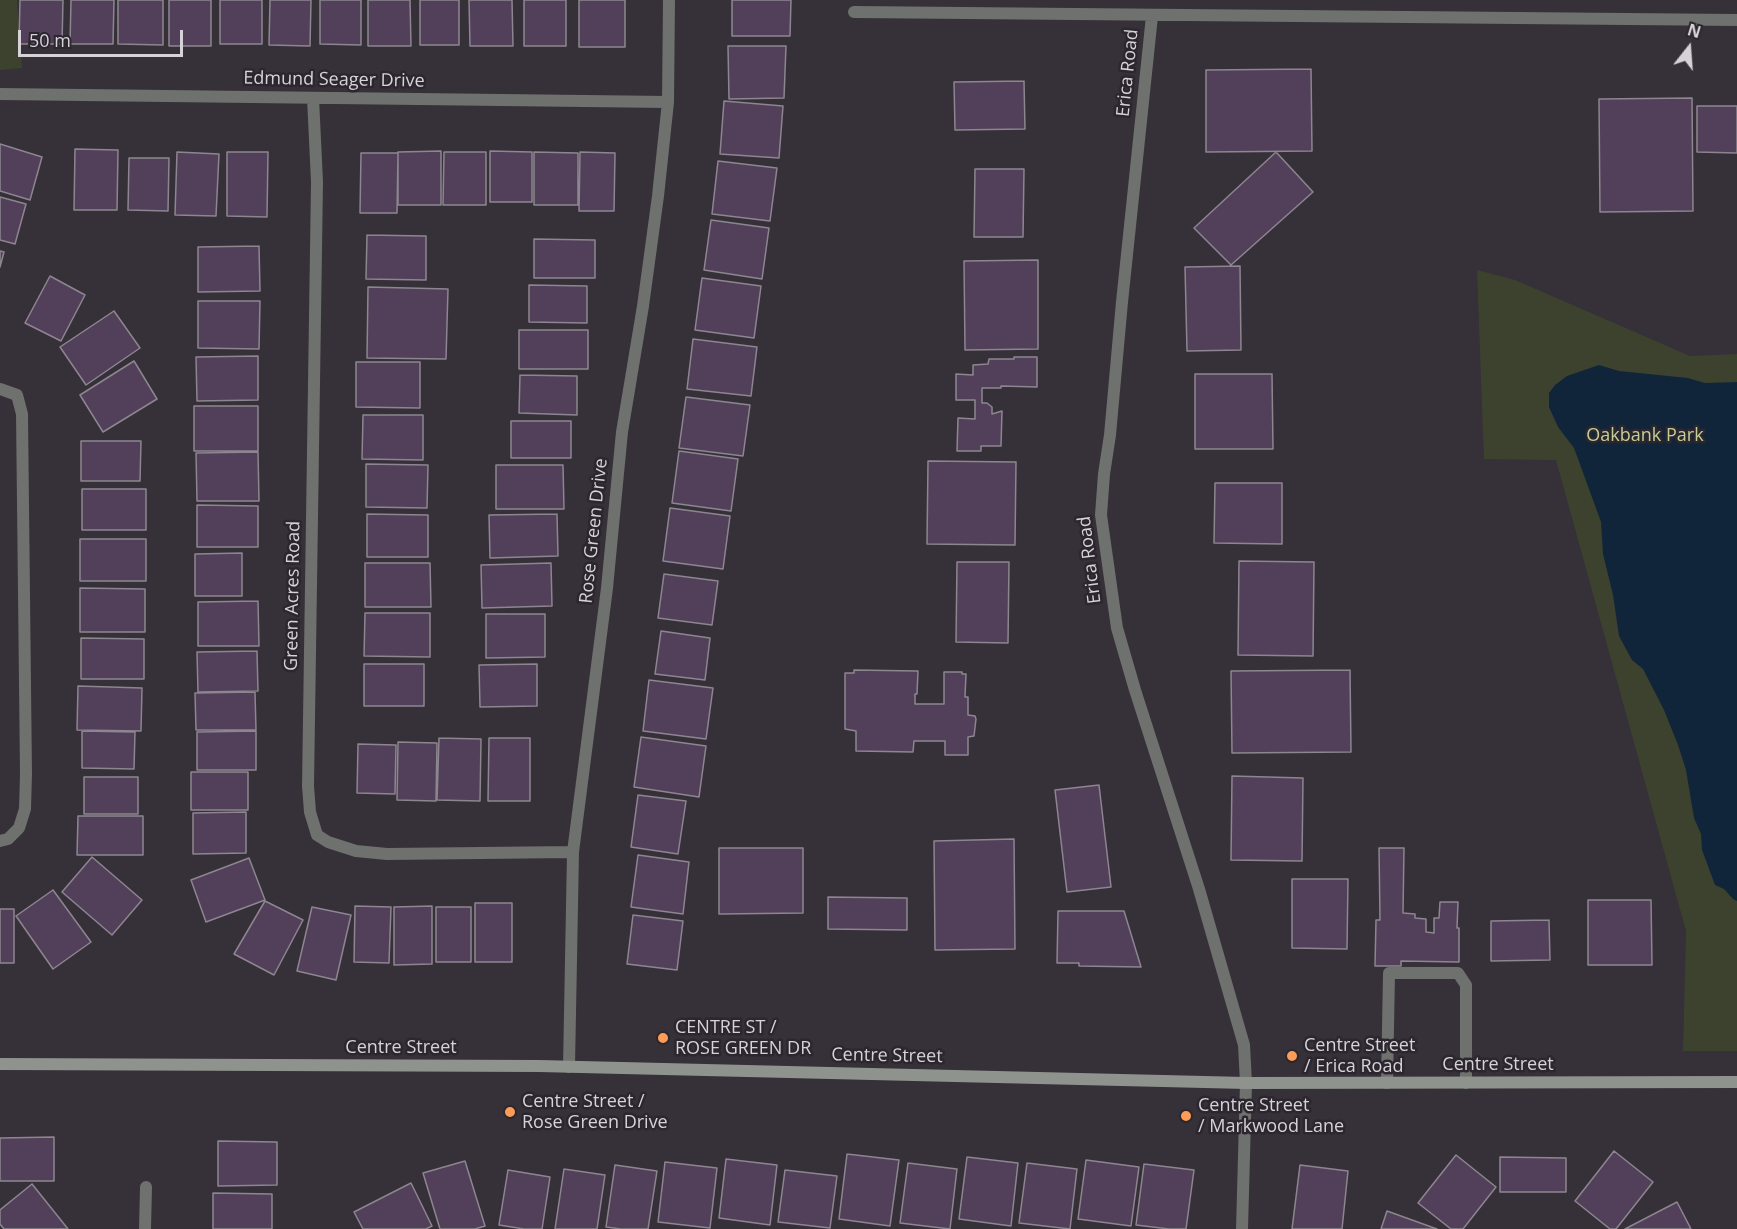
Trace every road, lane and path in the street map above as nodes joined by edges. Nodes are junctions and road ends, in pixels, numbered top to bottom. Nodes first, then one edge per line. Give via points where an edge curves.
1 (669, 0) edge
2 (854, 12) dead end
3 (1152, 16) junction
4 (1737, 20) edge
5 (0, 94) edge
6 (313, 98) junction
7 (668, 102) junction
8 (0, 389) edge
9 (0, 841) edge
10 (573, 852) junction
11 (0, 1064) edge
12 (568, 1067) junction
13 (1737, 1082) edge
14 (1246, 1083) junction
15 (1387, 1083) junction
16 (1467, 1083) junction
17 (146, 1187) dead end
18 (145, 1229) edge
19 (1242, 1229) edge

1 - 7 street, Rose Green Drive
2 - 3 street
3 - 4 street
3 - 14 street, Erica Road via 1101,515 1116,628 1244,1046
5 - 6 street, Edmund Seager Drive
6 - 7 street, Edmund Seager Drive
6 - 10 street, Green Acres Road via 317,183 308,786 317,835 356,851 387,854
7 - 10 street, Rose Green Drive via 643,306 622,432 607,588
8 - 9 street via 17,395 22,414 26,774 25,809 19,828
10 - 12 street, Rose Green Drive
11 - 12 main road, Centre Street
12 - 14 main road, Centre Street
13 - 16 main road, Centre Street
14 - 15 main road, Centre Street
14 - 19 street, Erica Road
15 - 16 main road, Centre Street
15 - 16 street via 1389,973 1458,973 1466,986
17 - 18 street

